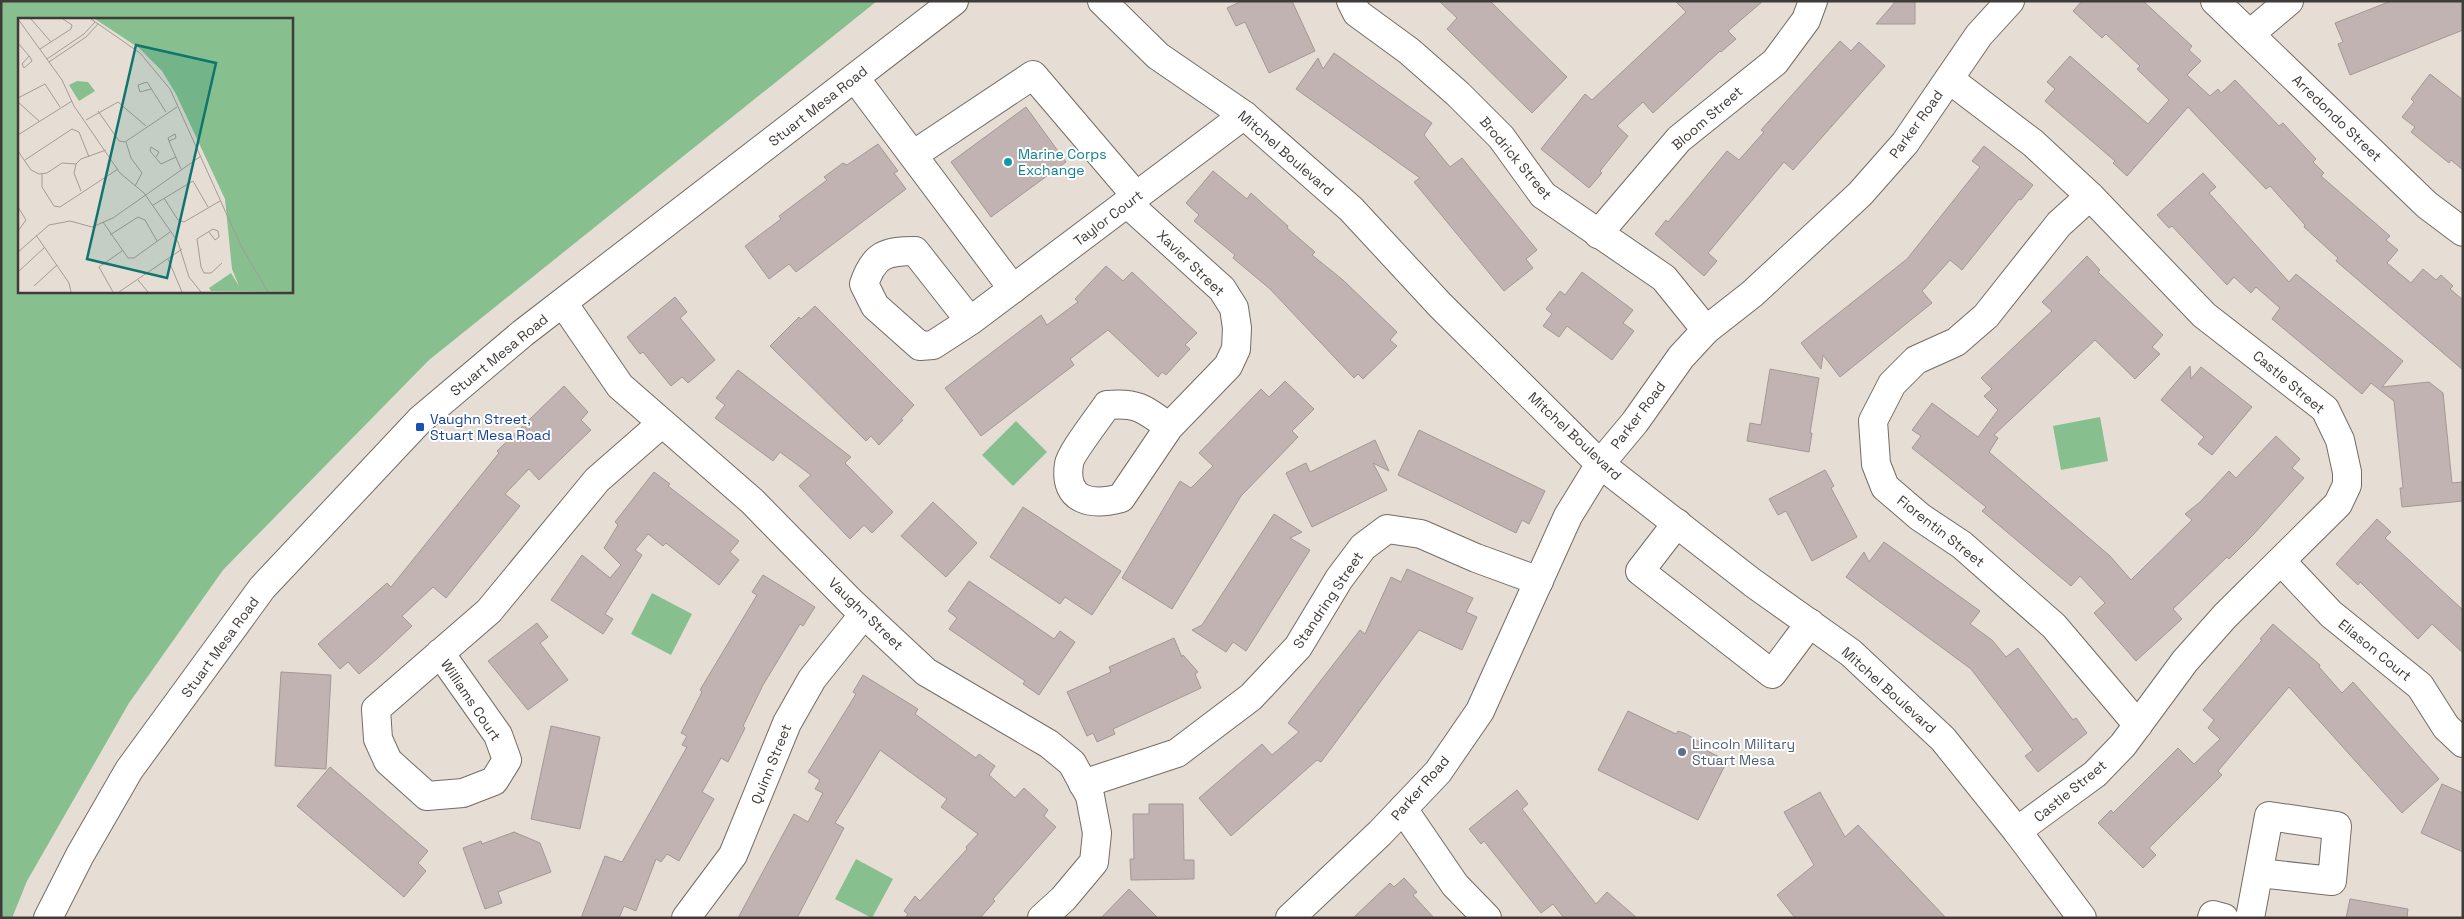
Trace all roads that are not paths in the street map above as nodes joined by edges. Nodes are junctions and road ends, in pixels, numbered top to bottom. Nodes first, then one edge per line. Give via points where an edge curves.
1 (954, 1) edge
2 (1102, 1) edge
3 (1351, 1) edge
4 (1813, 1) edge
5 (2010, 1) edge
6 (2215, 1) edge
7 (2289, 1) edge
8 (2250, 34) junction
9 (855, 78) junction
10 (1949, 79) junction
11 (1244, 115) junction
12 (913, 155) junction
13 (2090, 196) junction
14 (1132, 200) junction
15 (2463, 232) edge
16 (1598, 234) junction
17 (1012, 289) junction
18 (563, 303) junction
19 (970, 321) dead end
20 (1706, 330) junction
21 (661, 424) junction
22 (1169, 427) dead end
23 (1600, 464) junction
24 (1677, 523) junction
25 (2282, 562) junction
26 (1539, 581) junction
27 (864, 614) junction
28 (1810, 624) junction
29 (440, 653) junction
30 (2138, 726) junction
31 (2463, 743) edge
32 (1083, 784) junction
33 (1403, 809) junction
34 (2017, 831) junction
35 (2259, 873) dead end
36 (48, 918) edge
37 (686, 918) edge
38 (1042, 918) edge
39 (1290, 918) edge
40 (1487, 918) edge
41 (2082, 918) edge
42 (2212, 918) edge
43 (2224, 918) edge
44 (2250, 918) edge

1 - 9 street, Stuart Mesa Road
2 - 11 street, Mitchel Boulevard via 1158,56
3 - 16 street, Brodrick Street via 1357,13 1409,51 1501,136 1543,195
4 - 16 street, Bloom Street via 1806,20 1775,62 1679,139
5 - 10 street, Parker Road via 1979,35
6 - 8 street, Arredondo Street
7 - 8 street
8 - 15 street, Arredondo Street via 2427,205
9 - 12 street
9 - 18 street, Stuart Mesa Road
10 - 13 street, Castle Street via 2033,143
10 - 20 street, Parker Road via 1905,143 1860,194 1786,264
11 - 14 street, Taylor Court
11 - 23 street, Mitchel Boulevard via 1351,209 1440,305
12 - 14 street, Xavier Street via 1033,75
12 - 17 street
13 - 25 street, Castle Street via 2204,315 2325,409 2340,440 2347,472 2346,485 2338,504
13 - 30 street, Fiorentin Street via 2058,224 1986,316 1956,342 1916,360 1892,384 1873,421 1876,464 1885,487 1920,517 1962,544 2054,626
14 - 17 street, Taylor Court
14 - 22 street, Xavier Street via 1222,289 1234,308 1236,349 1228,366
16 - 20 street, Brodrick Street via 1664,278
17 - 19 street, Taylor Court
18 - 21 street, Vaughn Street via 620,386
18 - 36 street, Stuart Mesa Road via 420,420 262,588 129,770
20 - 23 street, Parker Road via 1680,357 1635,422
21 - 27 street, Vaughn Street via 752,501
21 - 29 street, Williams Court via 597,480 489,611
23 - 24 street, Mitchel Boulevard
23 - 26 street, Parker Road via 1568,516
24 - 28 street, Mitchel Boulevard
24 - 28 street via 1640,572 1772,674
25 - 30 street, Castle Street via 2225,616
25 - 31 street, Eliason Court via 2331,614 2420,686 2446,727
26 - 32 street, Standring Street via 1421,534 1387,529 1363,547 1339,578 1298,647 1251,697 1177,752
26 - 33 street, Parker Road via 1480,711 1438,772
27 - 32 street, Vaughn Street via 926,672 1048,744 1072,763
27 - 37 street, Quinn Street via 812,679 791,716 733,855
28 - 34 street, Mitchel Boulevard via 1852,653 1943,739
29 - 29 street, Williams Court via 498,735 507,760 494,781 463,793 427,796 388,761 378,740 376,709
30 - 34 street, Castle Street via 2095,774
32 - 38 street, Vaughn Street via 1090,796 1097,833 1094,862 1063,900
33 - 39 street, Parker Road
33 - 40 street via 1455,884
34 - 41 street, Mitchel Boulevard
35 - 44 street
42 - 43 street via 2213,915

